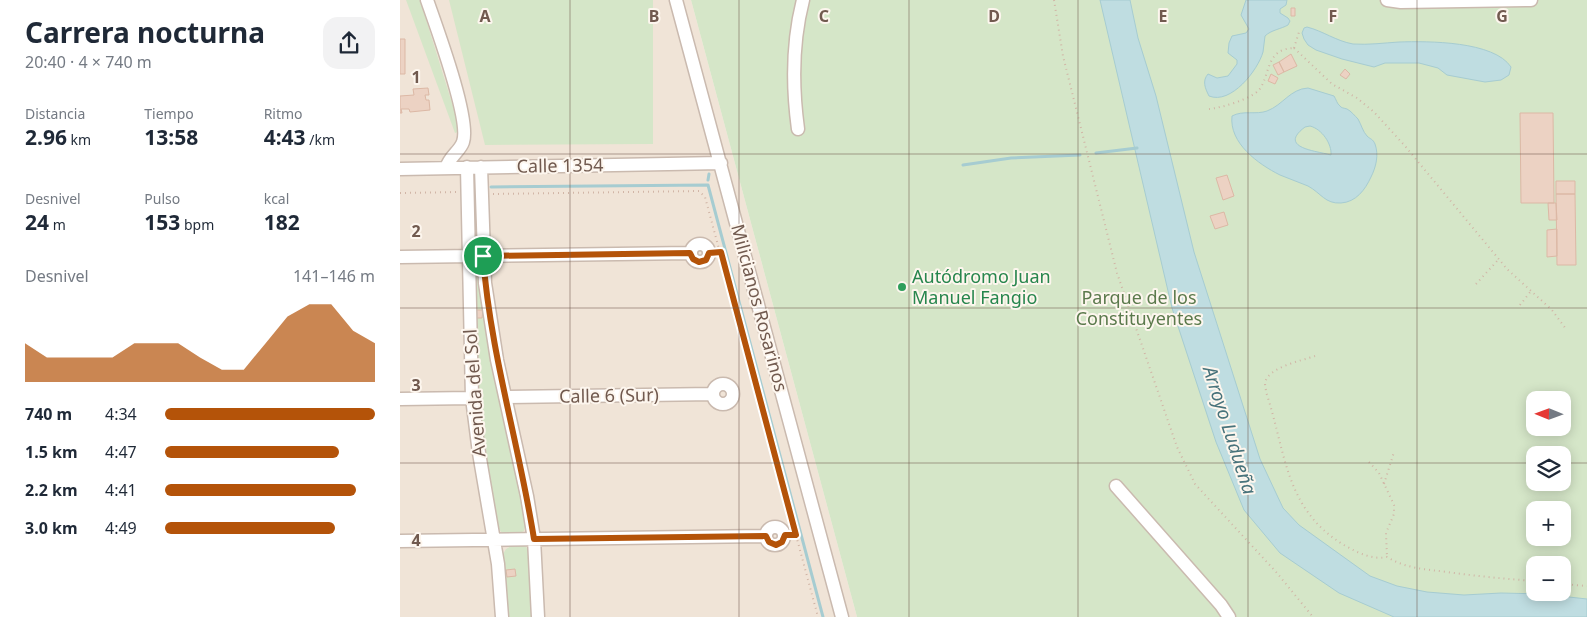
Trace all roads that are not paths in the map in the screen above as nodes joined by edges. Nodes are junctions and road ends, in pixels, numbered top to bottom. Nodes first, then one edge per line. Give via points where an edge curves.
1 (427, 0) edge
2 (676, 0) edge
3 (803, 0) edge
4 (1386, 0) edge
5 (1531, 0) edge
6 (798, 129) dead end
7 (721, 163) junction
8 (467, 167) junction
9 (481, 167) junction
10 (400, 168) edge
11 (446, 168) junction
12 (715, 253) road end
13 (469, 256) junction
14 (483, 256) junction
15 (400, 257) edge
16 (713, 394) dead end
17 (505, 397) junction
18 (472, 398) junction
19 (400, 399) edge
20 (1116, 486) dead end
21 (790, 535) road end
22 (534, 539) junction
23 (495, 540) junction
24 (400, 541) edge
25 (502, 617) edge
26 (538, 617) edge
27 (842, 617) edge
28 (1229, 617) edge

1 - 11 street via 464,126 463,143 449,159
2 - 7 street, Milicianos Rosarinos
3 - 6 street via 793,71
4 - 5 street
7 - 9 street, Calle 1354
7 - 27 street, Milicianos Rosarinos
8 - 9 street, Calle 1354
8 - 11 street, Calle 1354
8 - 13 street, Avenida del Sol
9 - 14 street, Avenida del Sol
10 - 11 street, Calle 1354
12 - 14 street via 700,243 693,246 690,253
13 - 14 street
13 - 15 street
13 - 18 street, Avenida del Sol
14 - 17 street, Avenida del Sol via 495,351
16 - 17 street, Calle 6 (Sur)
17 - 22 street, Avenida del Sol
18 - 19 street
18 - 23 street, Avenida del Sol
20 - 28 street via 1222,605
21 - 22 street via 775,526 766,536
22 - 23 street
22 - 26 street, Avenida del Sol
23 - 24 street
23 - 25 street, Avenida del Sol

